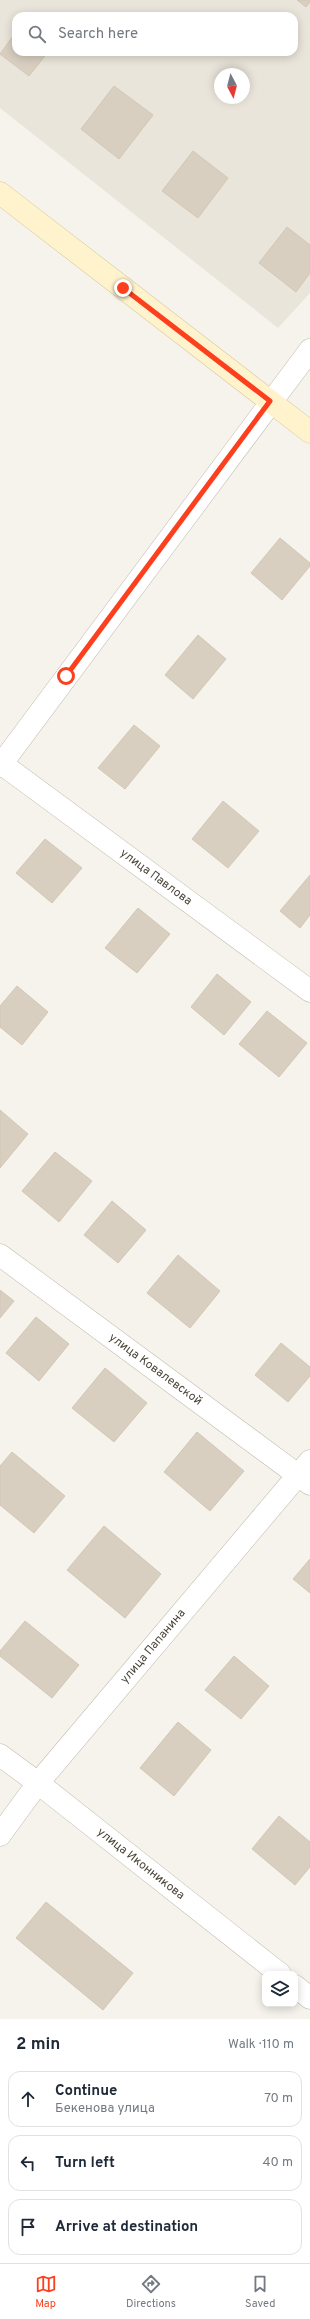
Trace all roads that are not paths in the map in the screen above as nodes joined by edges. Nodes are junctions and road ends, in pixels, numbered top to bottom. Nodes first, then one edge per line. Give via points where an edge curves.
1 (0, 193) edge
2 (310, 350) edge
3 (270, 401) junction
4 (310, 432) edge
5 (1, 765) edge
6 (310, 991) edge
7 (0, 1255) edge
8 (306, 1473) edge
9 (0, 1755) edge
10 (38, 1783) junction
11 (0, 1835) edge
12 (276, 1971) edge
13 (298, 1988) edge
14 (310, 1998) edge

1 - 3 street
2 - 3 street
3 - 4 street
3 - 5 street
5 - 6 street, улица Павлова
7 - 8 street, улица Ковалевской
8 - 10 street, улица Папанина
9 - 10 street, улица Иконникова
10 - 11 street, улица Папанина
10 - 12 street, улица Иконникова
13 - 14 street

